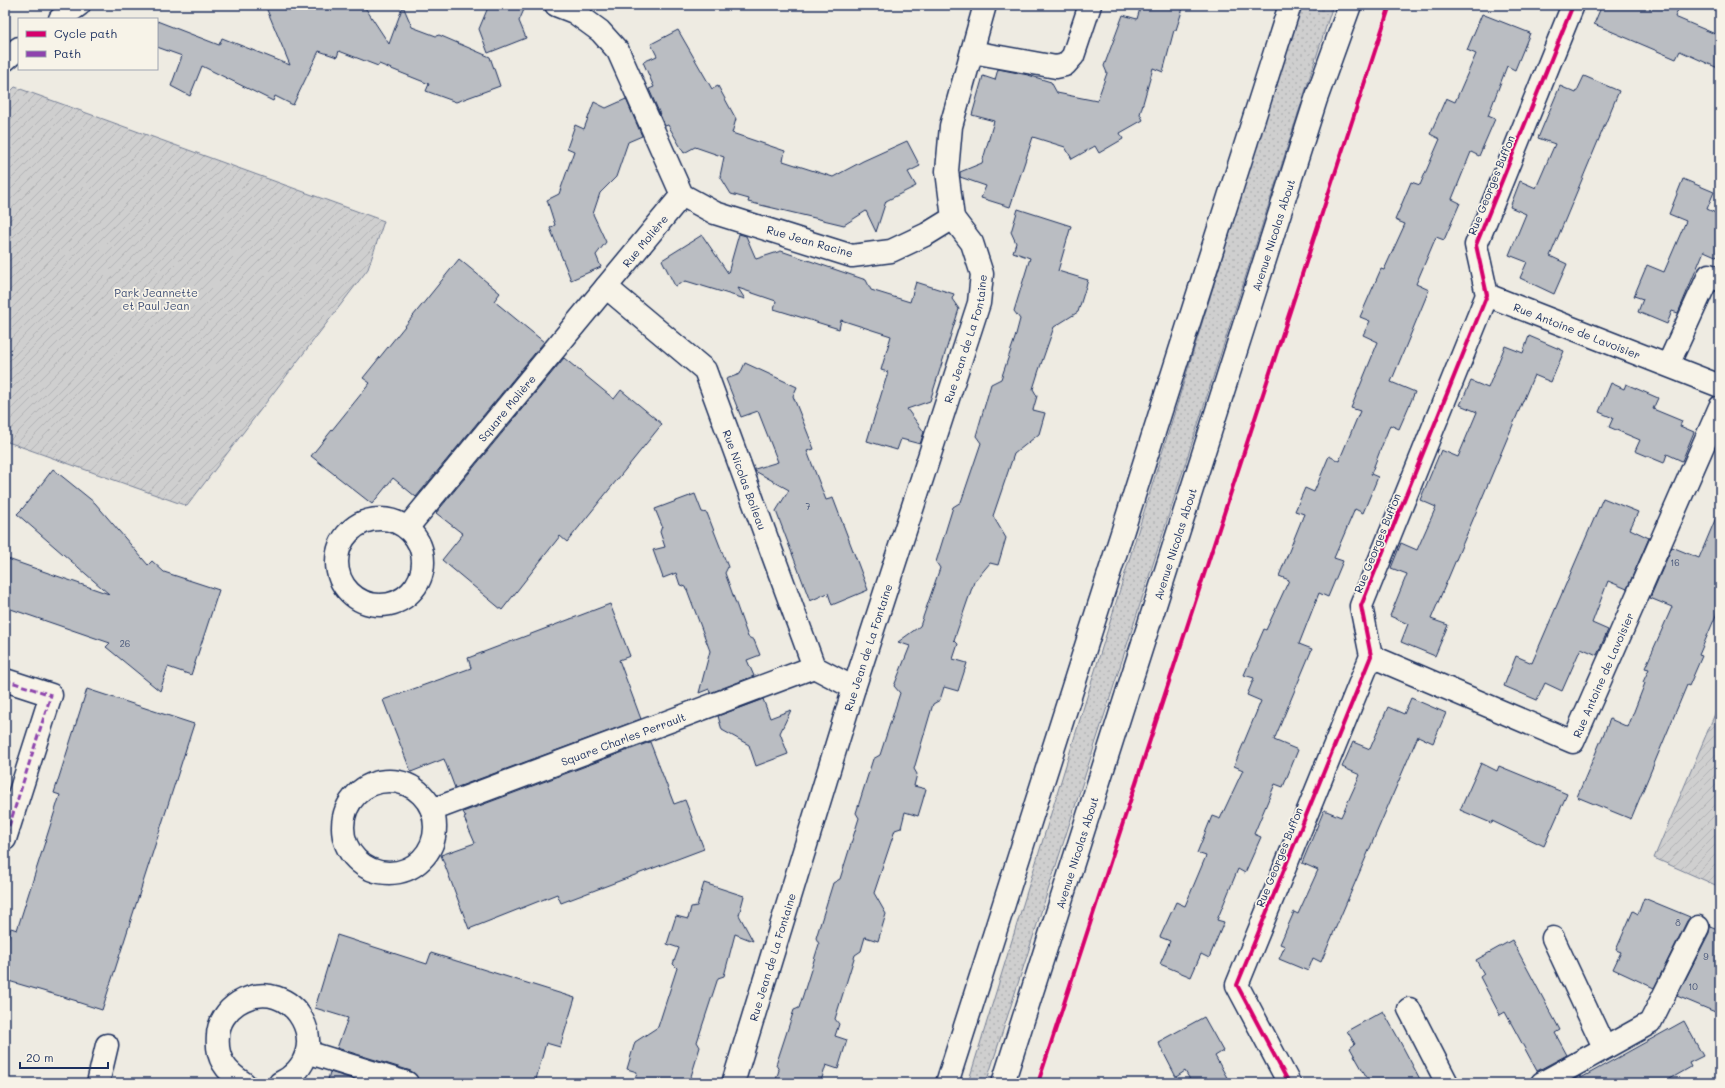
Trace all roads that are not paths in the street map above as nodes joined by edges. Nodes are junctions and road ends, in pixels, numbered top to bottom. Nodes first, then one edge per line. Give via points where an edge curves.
1 (79, 5) edge
2 (556, 5) edge
3 (985, 5) edge
4 (1090, 5) edge
5 (1290, 5) edge
6 (1350, 5) edge
7 (1573, 5) edge
8 (61, 18) edge
9 (18, 49) edge
10 (972, 52) junction
11 (5, 60) edge
12 (682, 195) junction
13 (953, 218) junction
14 (1720, 280) edge
15 (606, 287) junction
16 (1487, 295) junction
17 (1668, 366) junction
18 (1720, 386) edge
19 (1720, 407) edge
20 (407, 528) dead end
21 (1371, 656) junction
22 (814, 667) junction
23 (5, 680) edge
24 (854, 688) junction
25 (432, 810) junction
26 (5, 839) edge
27 (1698, 927) dead end
28 (1553, 938) dead end
29 (1409, 1009) dead end
30 (107, 1045) dead end
31 (1604, 1047) junction
32 (307, 1052) junction
33 (98, 1083) edge
34 (244, 1083) edge
35 (280, 1083) edge
36 (406, 1083) edge
37 (733, 1083) edge
38 (947, 1083) edge
39 (1003, 1083) edge
40 (1290, 1083) edge
41 (1448, 1083) edge
42 (1542, 1083) edge

1 - 8 street
2 - 12 street via 574,12 600,31 618,51
3 - 10 street
4 - 10 street via 1073,56 1065,65 1056,67
5 - 38 street
6 - 39 street, Avenue Nicolas About via 1316,99
7 - 16 street, Rue Georges Buffon via 1476,245
9 - 11 street
10 - 13 street via 951,126 946,171
12 - 13 street, Rue Jean Racine via 715,213 852,256 891,251
12 - 15 street, Rue Molière
13 - 24 street, Rue Jean de La Fontaine via 972,243 982,274 980,303
14 - 17 street via 1709,276
15 - 20 street, Square Molière
15 - 22 street, Rue Nicolas Boileau via 705,370
16 - 17 street, Rue Antoine de Lavoisier
16 - 21 street, Rue Georges Buffon via 1361,606
17 - 18 street, Rue Antoine de Lavoisier
19 - 21 street, Rue Antoine de Lavoisier via 1573,742
21 - 40 street, Rue Georges Buffon via 1237,985
22 - 24 street
22 - 25 street, Square Charles Perrault
23 - 26 street via 51,695
24 - 37 street, Rue Jean de La Fontaine
25 - 25 street via 423,796 411,787 396,782 380,782 365,788 353,798 346,812 343,828 346,843 353,856 365,867 380,872 396,873 411,868 423,858 431,845 434,834
27 - 31 street via 1650,1023
28 - 31 street
29 - 41 street
30 - 33 street
31 - 42 street
32 - 34 street via 309,1038 306,1024 287,1002 259,995 245,999 233,1006 224,1017 218,1031 217,1046 222,1061 231,1075
32 - 35 street via 301,1067 290,1078
32 - 36 street

